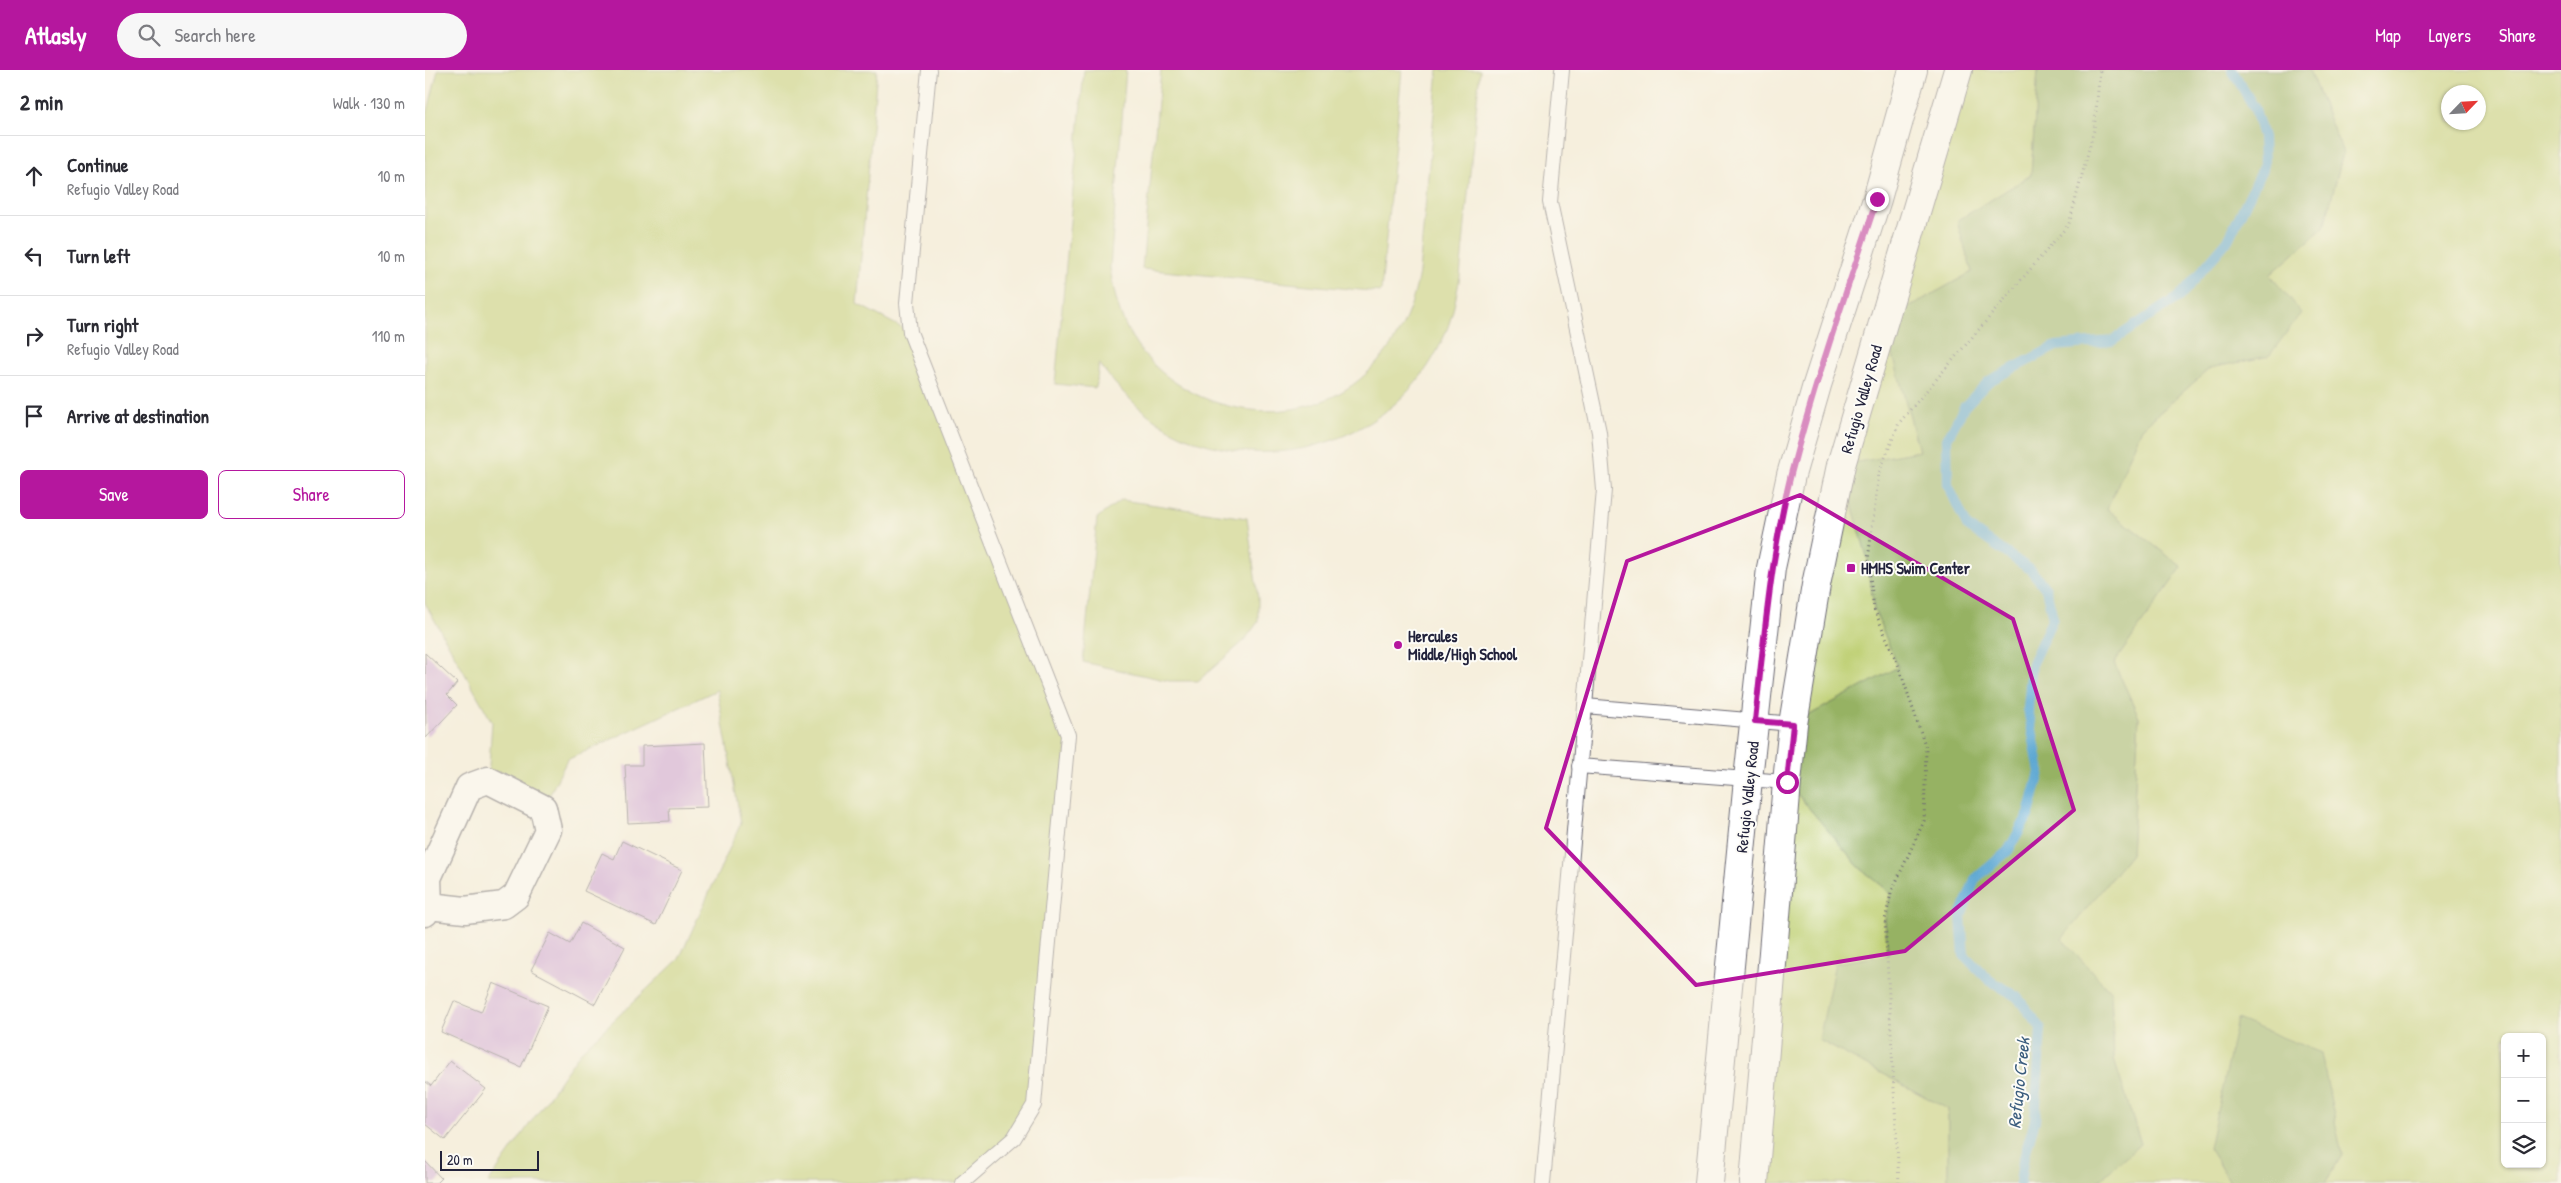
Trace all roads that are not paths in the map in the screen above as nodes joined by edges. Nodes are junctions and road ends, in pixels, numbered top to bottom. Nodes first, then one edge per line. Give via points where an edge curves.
1 (929, 70) edge
2 (1562, 70) edge
3 (1913, 70) edge
4 (1958, 70) edge
5 (1585, 706) junction
6 (1755, 721) junction
7 (1793, 724) junction
8 (1579, 766) junction
9 (1748, 779) junction
10 (1787, 782) junction
11 (427, 910) edge
12 (962, 1183) edge
13 (1543, 1183) edge
14 (1709, 1183) edge
15 (1754, 1183) edge

1 - 12 lane via 907,303 910,332 1068,735 1033,1104 1014,1138
2 - 5 lane via 1549,202 1599,432 1604,490
3 - 6 street, Refugio Valley Road via 1877,199 1791,475 1771,568
4 - 7 street, Refugio Valley Road via 1841,465 1816,585
5 - 6 lane
5 - 8 lane
6 - 7 lane
6 - 9 street, Refugio Valley Road
7 - 10 street, Refugio Valley Road
8 - 9 lane
8 - 13 lane
9 - 10 lane
9 - 14 street, Refugio Valley Road
10 - 15 street, Refugio Valley Road
11 - 11 street via 504,905 516,896 548,830 543,808 488,780 469,788 428,878

